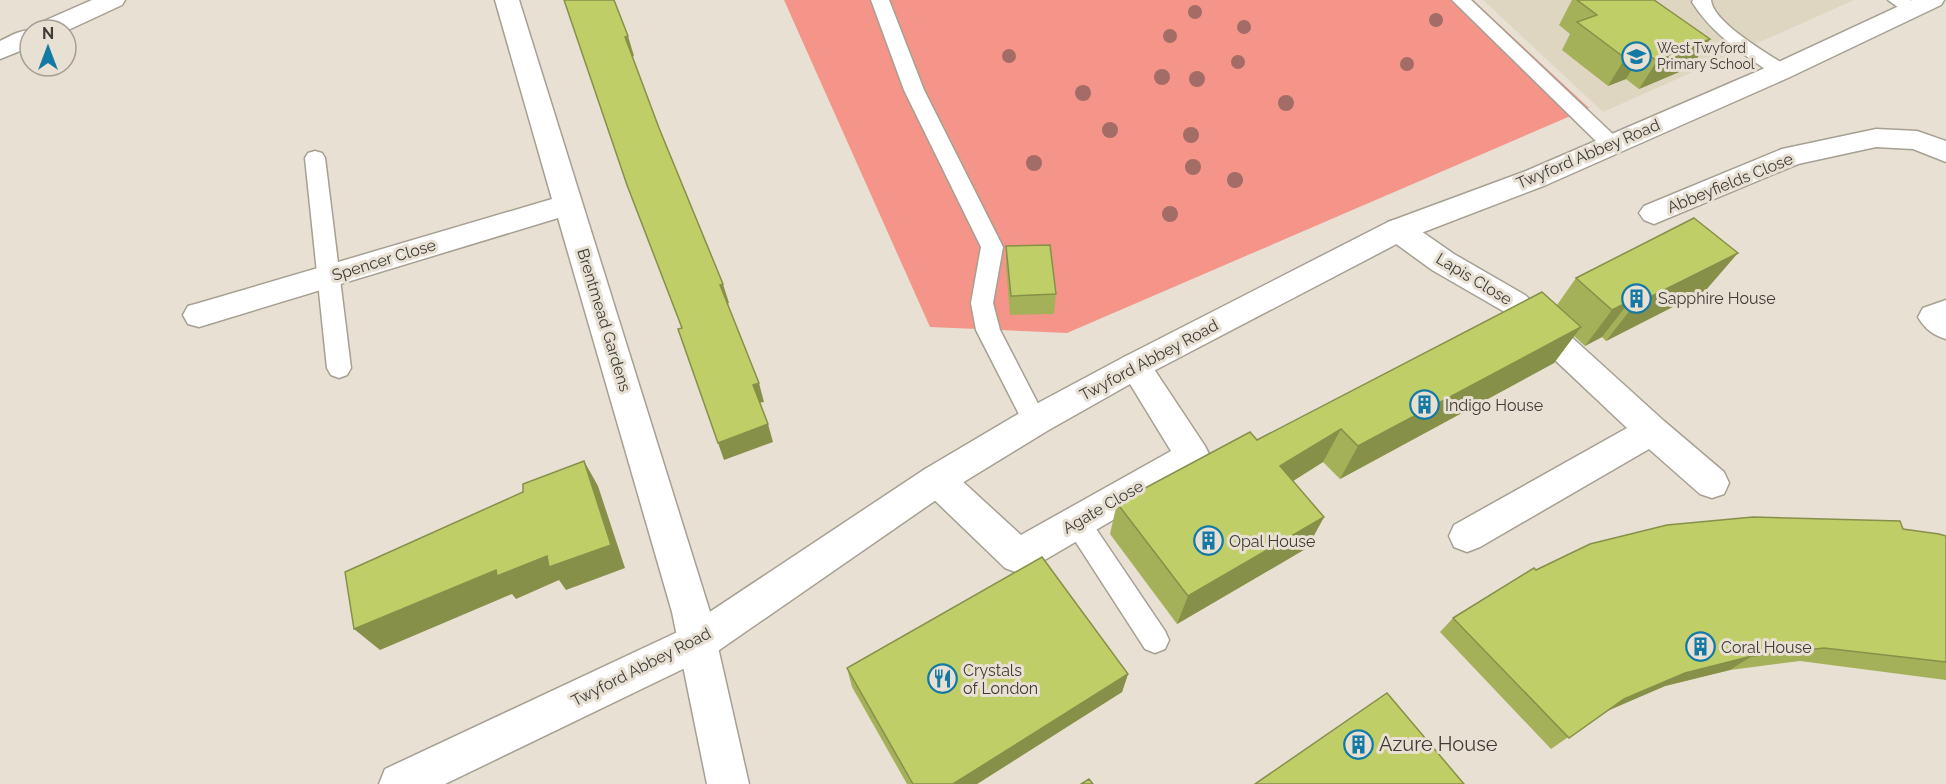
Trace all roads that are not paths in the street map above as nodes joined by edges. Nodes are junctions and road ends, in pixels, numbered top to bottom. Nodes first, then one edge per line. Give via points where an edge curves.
1 (113, 0) edge
2 (507, 0) edge
3 (880, 0) edge
4 (1461, 0) edge
5 (1702, 0) edge
6 (1914, 3) edge
7 (73, 18) edge
8 (18, 43) edge
9 (0, 51) edge
10 (1780, 71) junction
11 (1611, 144) junction
12 (1946, 152) edge
13 (315, 158) dead end
14 (569, 204) junction
15 (1654, 213) dead end
16 (1398, 230) junction
17 (329, 276) junction
18 (1946, 312) edge
19 (199, 315) dead end
20 (1946, 327) edge
21 (1135, 366) junction
22 (339, 368) dead end
23 (1035, 421) junction
24 (1653, 431) junction
25 (937, 480) junction
26 (1712, 483) dead end
27 (1077, 522) junction
28 (1467, 536) dead end
29 (1155, 640) dead end
30 (698, 642) junction
31 (400, 784) edge
32 (728, 784) edge

1 - 7 street
2 - 14 street, Brentmead Gardens
3 - 23 lane via 914,90 992,247 982,303 988,330
4 - 11 lane
5 - 10 lane via 1709,18
6 - 10 street, Twyford Abbey Road
8 - 9 street
10 - 11 street, Twyford Abbey Road
11 - 16 street, Twyford Abbey Road
12 - 15 street, Abbeyfields Close via 1917,140 1876,138 1792,156
13 - 17 lane
14 - 17 street, Spencer Close
14 - 30 street, Brentmead Gardens
16 - 21 street, Twyford Abbey Road
16 - 24 street, Lapis Close via 1443,262 1514,303
17 - 19 street, Spencer Close
17 - 22 lane
18 - 20 street via 1934,317
21 - 23 street, Twyford Abbey Road
21 - 27 street, Agate Close via 1193,456
23 - 25 street, Twyford Abbey Road
24 - 26 street, Lapis Close
24 - 28 street
25 - 27 street, Agate Close via 1018,556
25 - 30 street, Twyford Abbey Road
27 - 29 lane
30 - 31 street, Twyford Abbey Road
30 - 32 street, Brentmead Gardens

